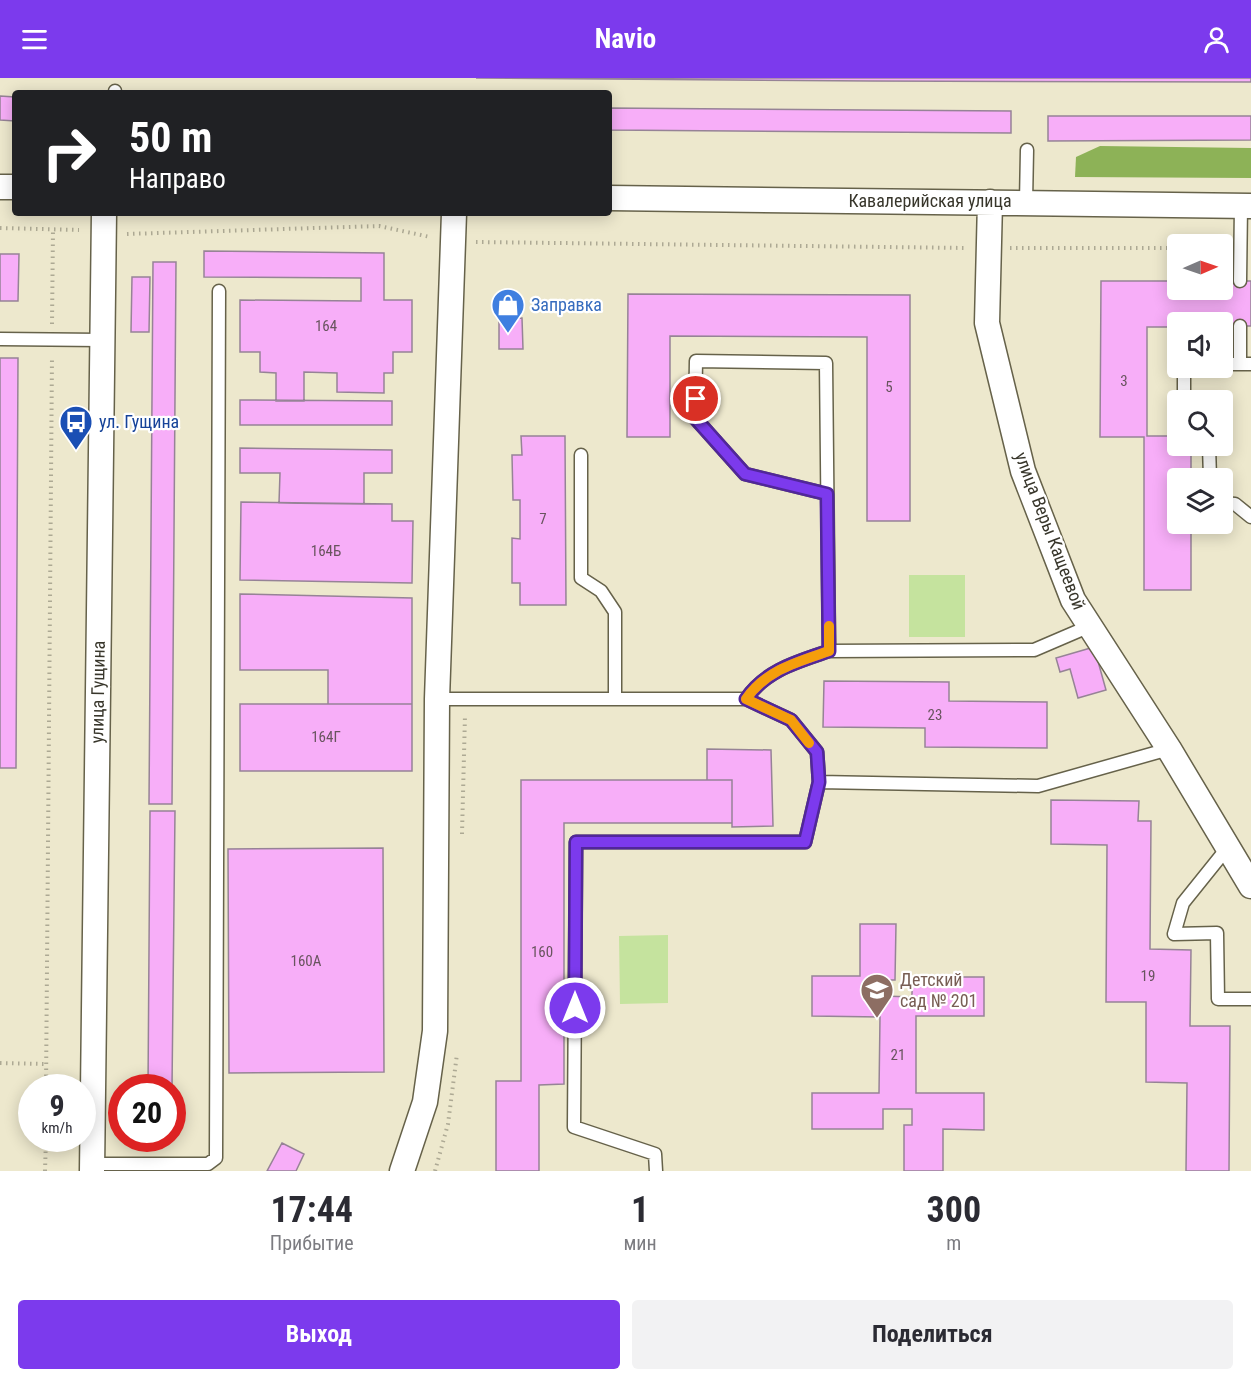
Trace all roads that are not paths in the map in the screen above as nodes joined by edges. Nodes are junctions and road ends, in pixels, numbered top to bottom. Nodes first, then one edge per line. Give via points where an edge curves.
1 (1027, 150) dead end
2 (612, 198) edge
3 (990, 202) junction
4 (1026, 202) junction
5 (1246, 206) edge
6 (104, 216) edge
7 (454, 216) edge
8 (1240, 281) dead end
9 (219, 291) dead end
10 (1240, 326) dead end
11 (0, 339) edge
12 (101, 340) junction
13 (1245, 364) edge
14 (581, 455) dead end
15 (827, 494) junction
16 (1233, 504) edge
17 (1251, 517) edge
18 (1090, 626) junction
19 (829, 651) junction
20 (437, 699) junction
21 (615, 699) junction
22 (746, 699) junction
23 (1169, 749) junction
24 (819, 782) junction
25 (1228, 847) junction
26 (1251, 886) edge
27 (1251, 999) edge
28 (92, 1168) edge
29 (402, 1171) edge
30 (656, 1171) edge

1 - 4 lane
2 - 3 street, Кавалерийская улица
3 - 4 street, Кавалерийская улица
3 - 18 street, улица Веры Кащеевой via 987,323 1023,471 1073,600
4 - 5 street, Кавалерийская улица
5 - 8 lane
6 - 12 street, улица Гущина
7 - 20 street
9 - 28 lane via 216,1158 208,1164
10 - 13 lane
11 - 12 lane
12 - 28 street, улица Гущина
14 - 21 lane via 581,578 601,591 615,612
15 - 15 lane via 826,363 696,361 695,418 745,474
15 - 19 lane
16 - 17 lane
18 - 19 lane via 1034,650
18 - 23 street, улица Веры Кащеевой
19 - 22 lane via 783,666 756,684
20 - 21 lane
20 - 29 street via 435,1031 425,1102
21 - 22 lane
22 - 24 lane via 791,720 817,752
23 - 24 lane via 1038,786
23 - 25 street, улица Веры Кащеевой
24 - 30 lane via 805,842 576,842 574,1128 655,1154
25 - 26 street, улица Веры Кащеевой
25 - 27 lane via 1183,903 1174,934 1217,933 1218,999

